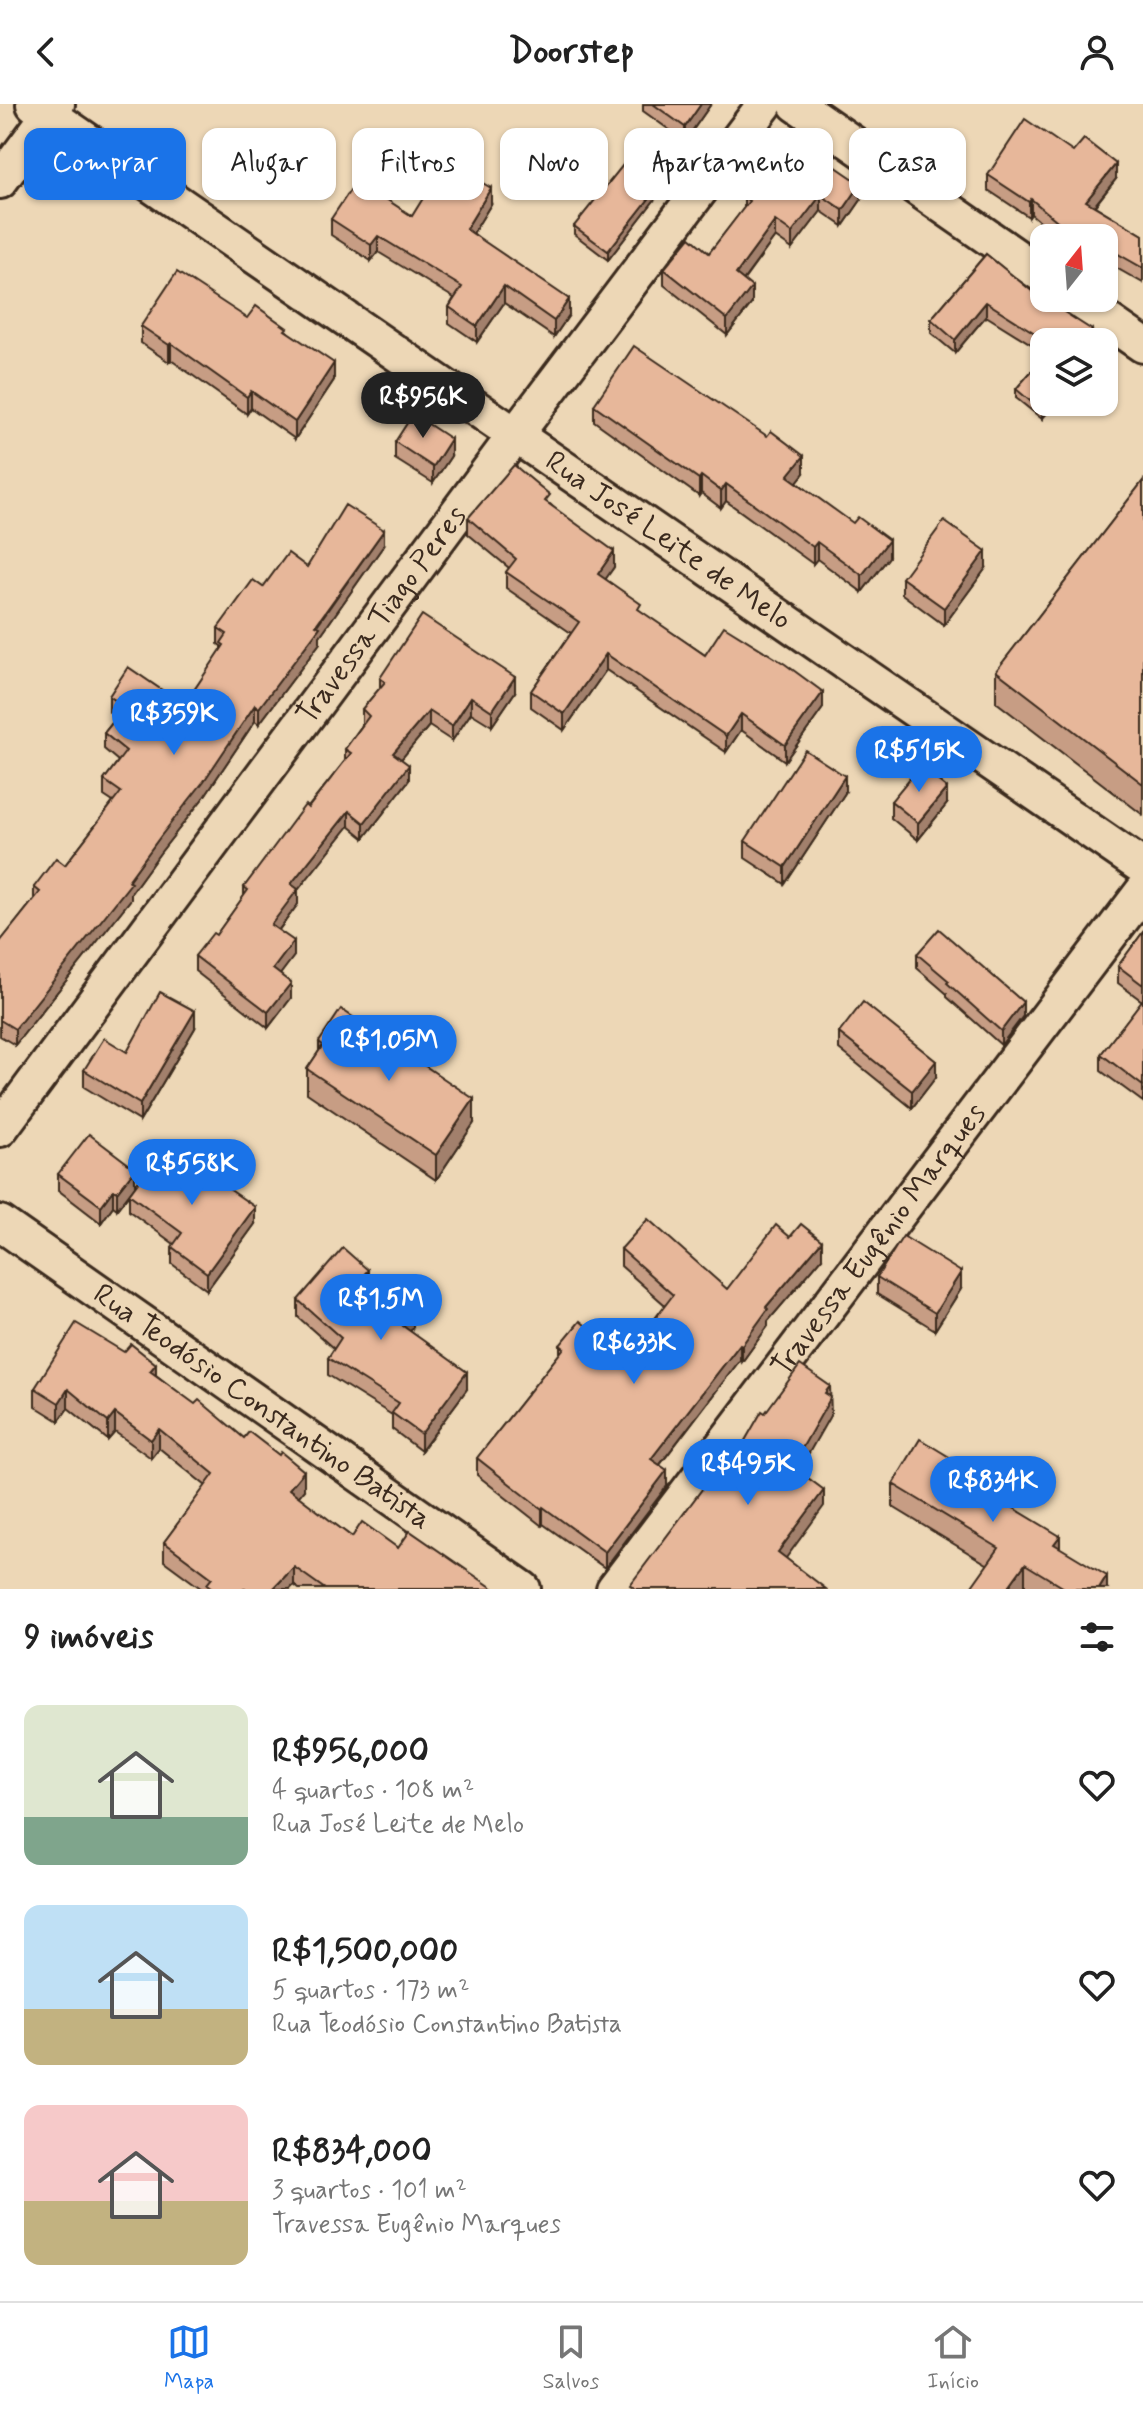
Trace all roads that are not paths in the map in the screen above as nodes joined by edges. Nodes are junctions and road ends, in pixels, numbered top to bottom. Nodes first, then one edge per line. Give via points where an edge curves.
1 (765, 104) edge
2 (796, 104) edge
3 (47, 108) edge
4 (0, 181) edge
5 (1030, 266) edge
6 (1095, 312) edge
7 (1143, 345) edge
8 (516, 434) junction
9 (1143, 867) edge
10 (1143, 891) edge
11 (0, 1129) edge
12 (0, 1223) edge
13 (523, 1589) edge
14 (614, 1589) edge

1 - 8 street, Travessa Tiago Peres
2 - 5 street
3 - 4 street
3 - 8 street, Rua José Leite de Melo
6 - 7 street
8 - 9 street, Rua José Leite de Melo
8 - 11 street, Travessa Tiago Peres
10 - 14 street, Travessa Eugênio Marques
12 - 13 street, Rua Teodósio Constantino Batista

